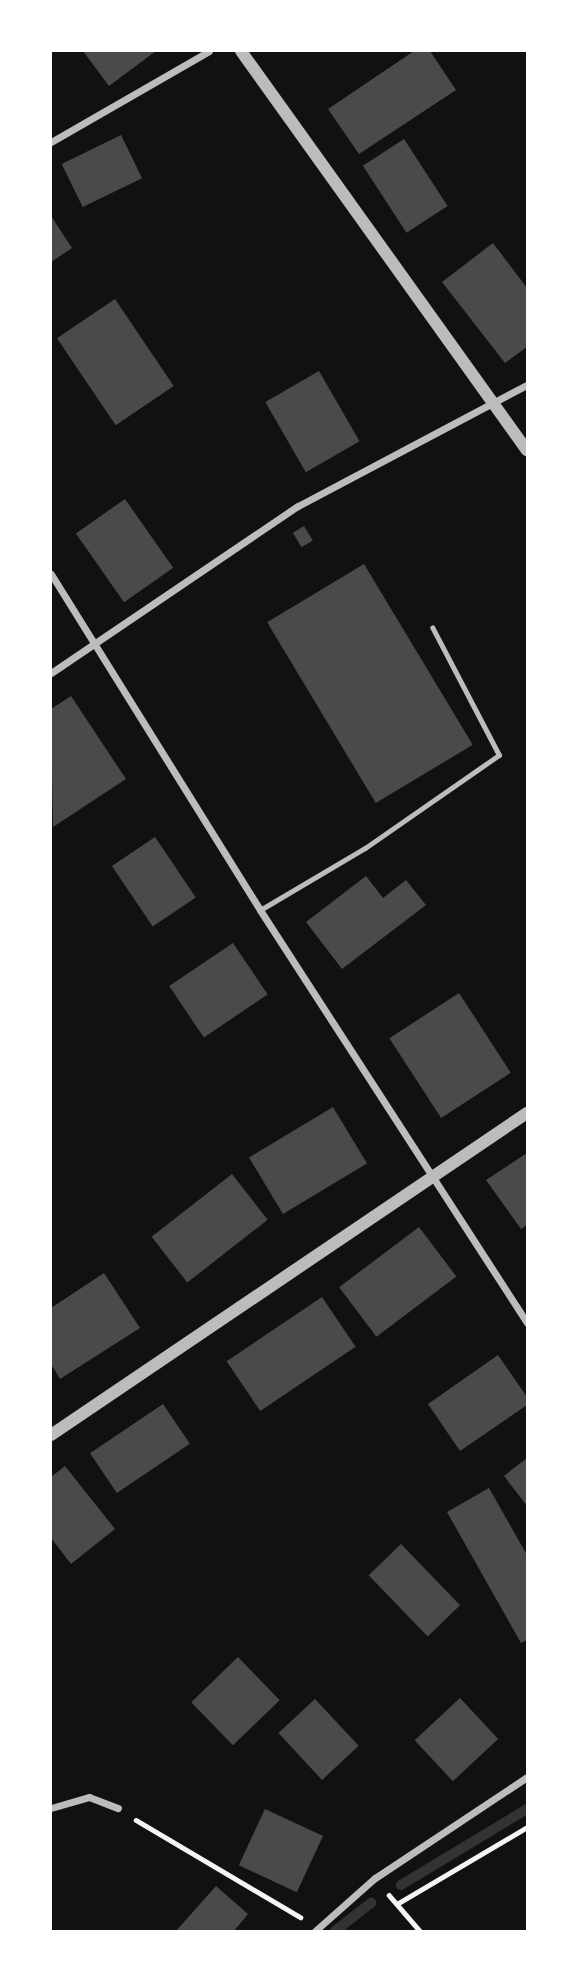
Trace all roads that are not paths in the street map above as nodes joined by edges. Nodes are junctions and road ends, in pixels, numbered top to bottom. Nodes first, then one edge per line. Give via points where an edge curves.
1 (209, 51) edge
2 (241, 51) edge
3 (51, 142) edge
4 (527, 385) edge
5 (495, 406) junction
6 (527, 450) edge
7 (51, 574) edge
8 (432, 626) dead end
9 (96, 644) junction
10 (51, 673) edge
11 (260, 910) junction
12 (527, 1113) edge
13 (433, 1176) junction
14 (527, 1323) edge
15 (51, 1435) edge
16 (527, 1777) edge
17 (51, 1808) edge
18 (118, 1808) road end
19 (317, 1929) edge

1 - 3 street
2 - 5 street
4 - 5 street
5 - 6 street
5 - 9 street via 298,506
7 - 9 street
8 - 11 lane via 499,755 365,848
9 - 10 street
9 - 11 street
11 - 13 street
12 - 13 street
13 - 14 street
13 - 15 street
16 - 19 street via 375,1878
17 - 18 street via 89,1797

